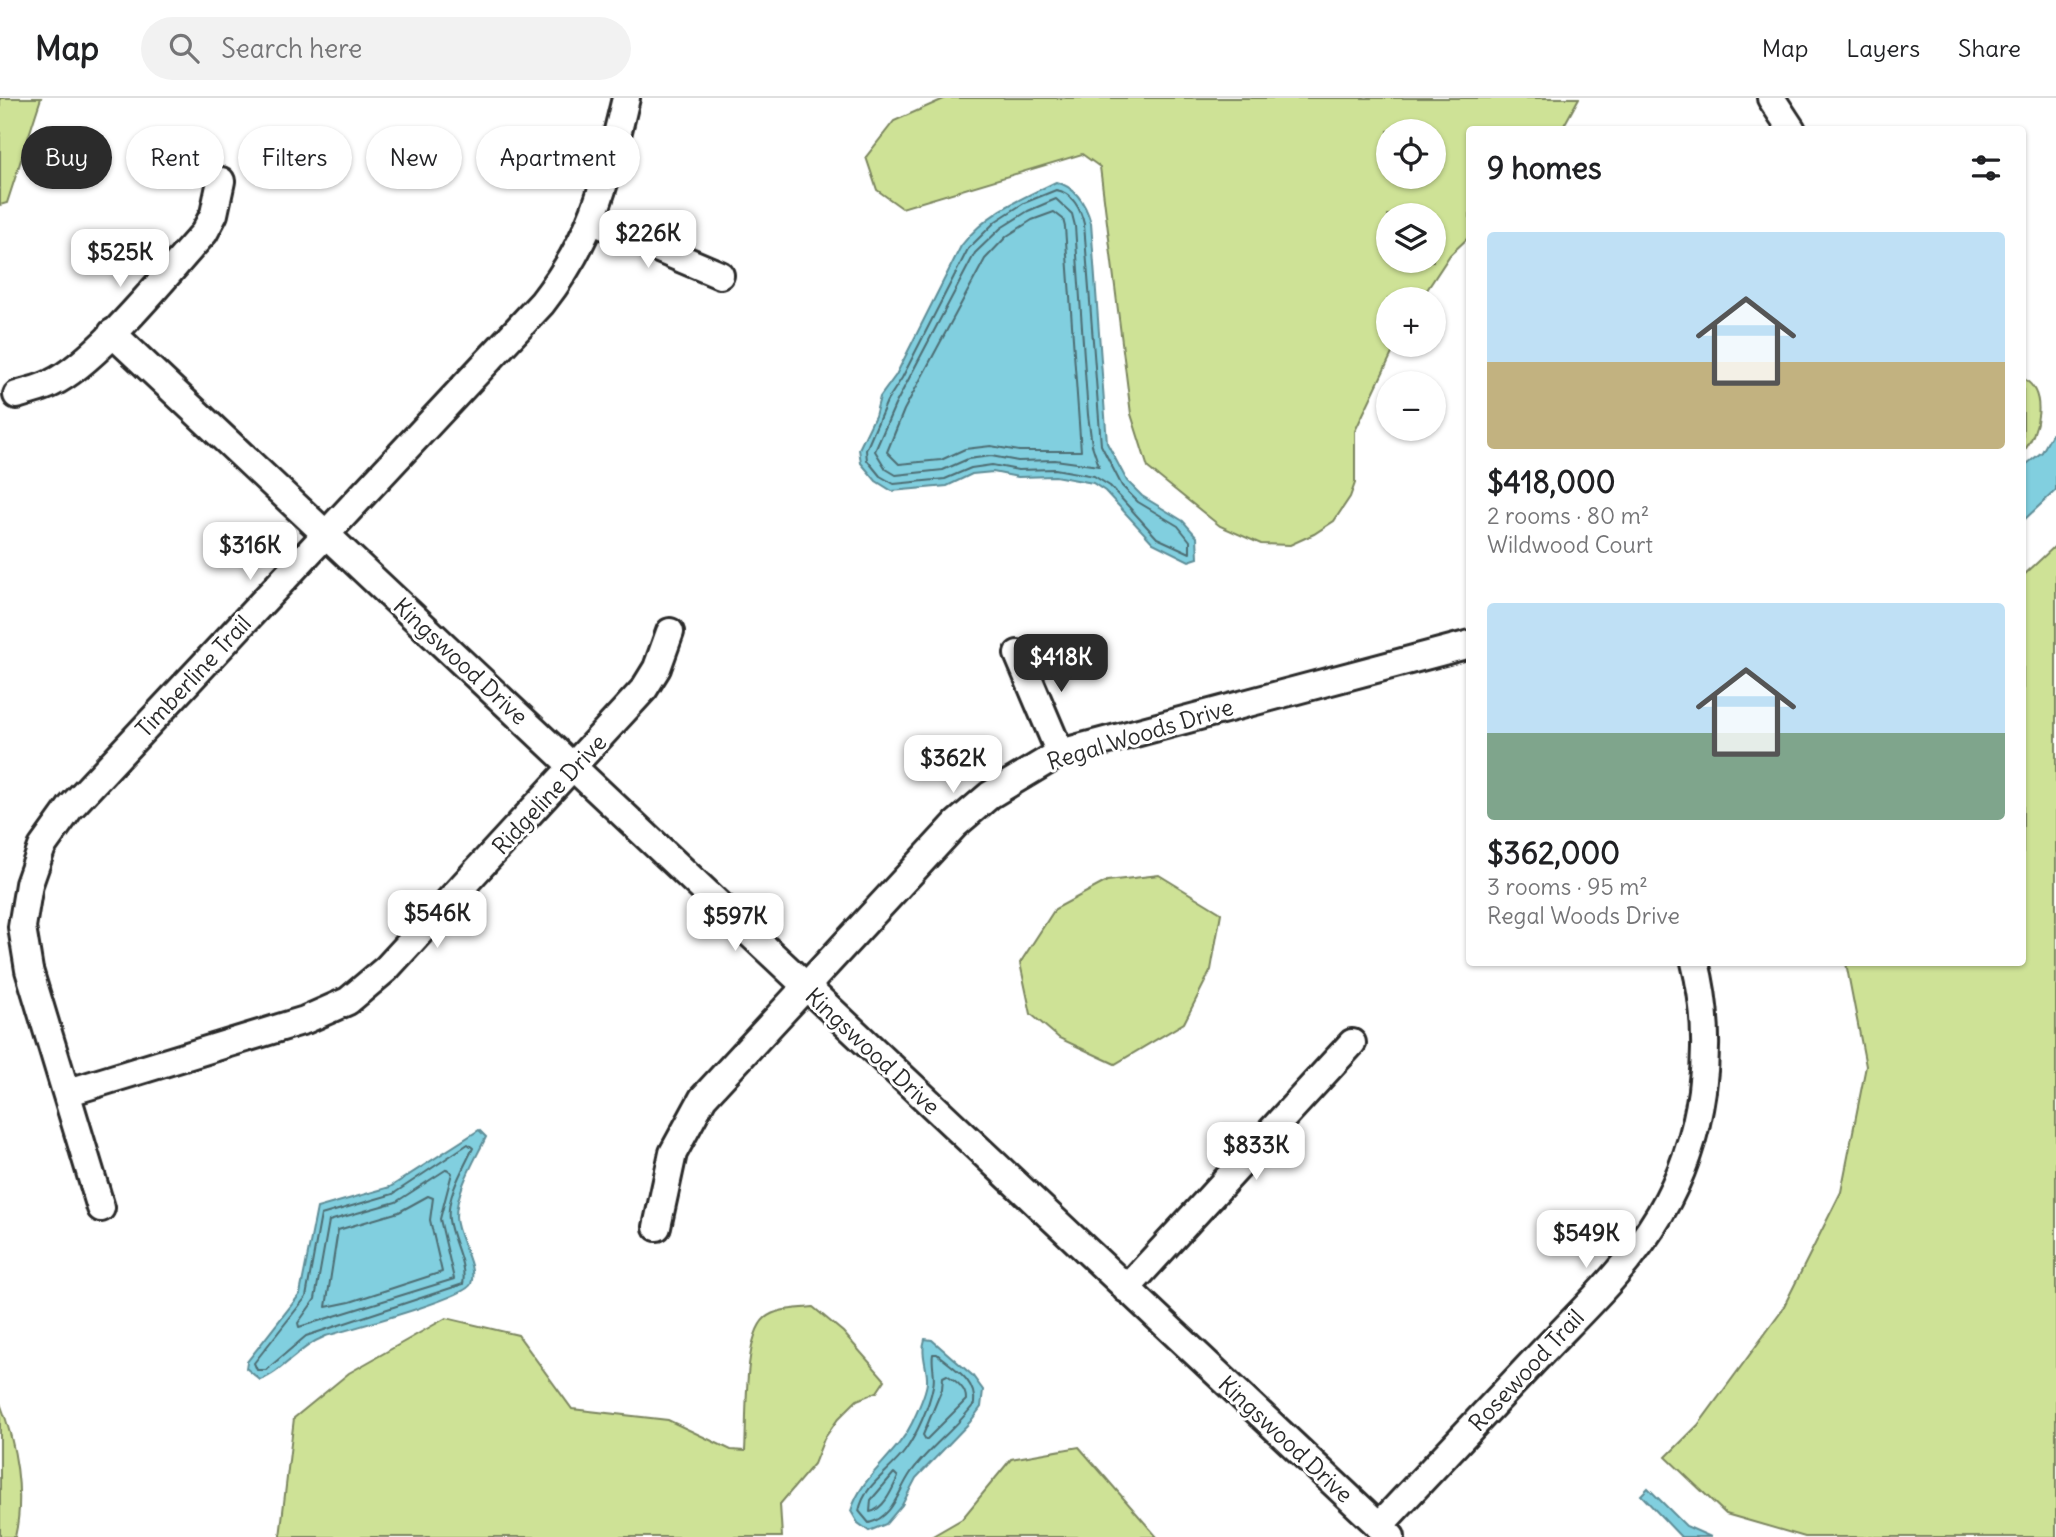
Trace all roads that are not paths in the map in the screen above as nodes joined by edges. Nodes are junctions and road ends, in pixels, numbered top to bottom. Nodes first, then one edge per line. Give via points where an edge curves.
1 (626, 98) edge
2 (1771, 98) edge
3 (1789, 126) edge
4 (219, 189) edge
5 (593, 220) junction
6 (720, 275) dead end
7 (112, 333) junction
8 (17, 395) dead end
9 (327, 534) junction
10 (670, 632) dead end
11 (1466, 645) edge
12 (1018, 653) dead end
13 (1060, 753) junction
14 (574, 768) junction
15 (1696, 966) edge
16 (804, 986) junction
17 (1352, 1043) dead end
18 (69, 1092) junction
19 (101, 1208) dead end
20 (657, 1227) dead end
21 (1126, 1289) junction
22 (1385, 1531) edge

1 - 5 street, Timberline Trail
2 - 3 street
4 - 7 street via 204,233
5 - 6 street
5 - 9 street, Timberline Trail via 563,276 542,303
7 - 8 street via 80,365 53,383
7 - 9 street, Kingswood Drive
9 - 14 street, Kingswood Drive
9 - 18 street, Timberline Trail via 70,808 42,847 29,884 22,927 29,970
10 - 14 street, Ridgeline Drive via 645,689
11 - 13 street, Regal Woods Drive
12 - 13 street
13 - 16 street, Regal Woods Drive via 990,795 956,824
14 - 16 street, Kingswood Drive
14 - 18 street, Ridgeline Drive via 386,969 348,1001 305,1020
15 - 22 street, Rosewood Trail via 1707,1030 1703,1087 1686,1156 1660,1214 1596,1295
16 - 20 street, Regal Woods Drive via 697,1107 673,1153
16 - 21 street, Kingswood Drive
17 - 21 street
18 - 19 street, Timberline Trail
21 - 22 street, Kingswood Drive

